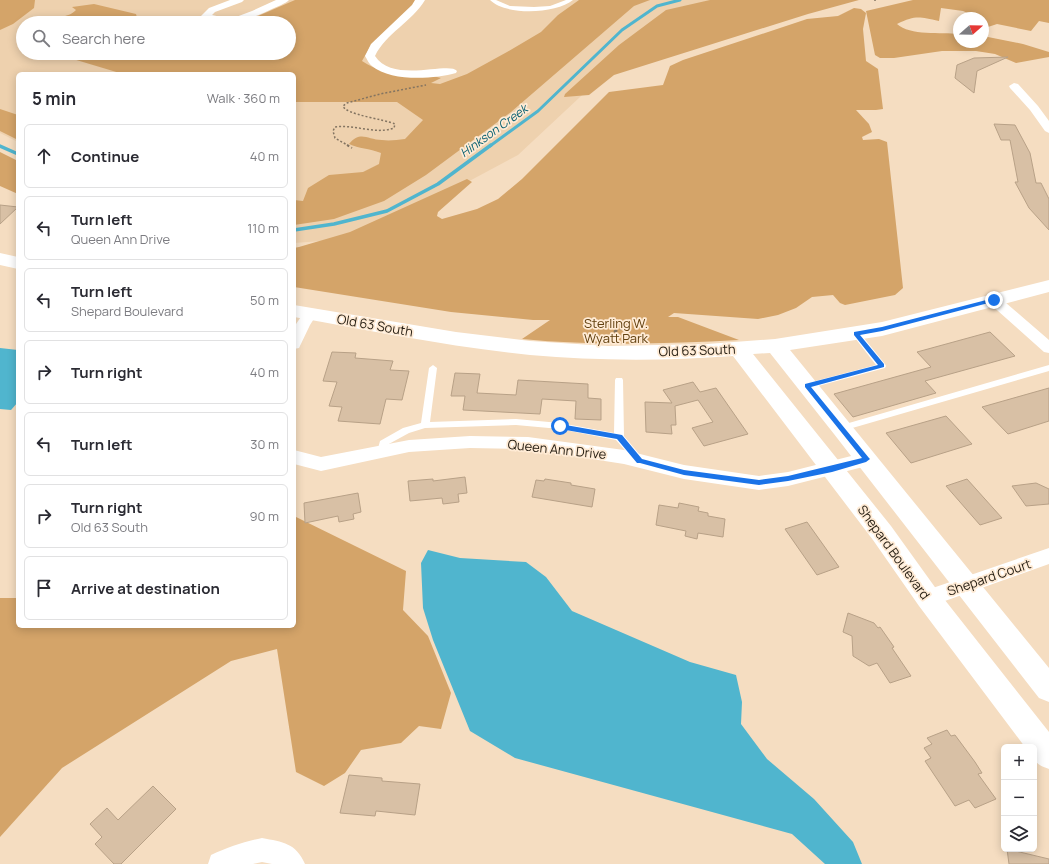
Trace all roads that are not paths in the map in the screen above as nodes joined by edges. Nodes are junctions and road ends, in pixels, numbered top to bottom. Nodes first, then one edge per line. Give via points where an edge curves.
1 (239, 0) edge
2 (284, 0) edge
3 (420, 0) edge
4 (493, 0) edge
5 (570, 0) edge
6 (206, 16) edge
7 (248, 16) edge
8 (450, 72) road end
9 (1014, 86) dead end
10 (1049, 129) edge
11 (0, 259) edge
12 (16, 262) edge
13 (1049, 286) edge
14 (994, 300) junction
15 (302, 312) edge
16 (856, 334) junction
17 (296, 340) edge
18 (775, 346) junction
19 (1049, 348) edge
20 (738, 349) junction
21 (433, 368) dead end
22 (1049, 368) edge
23 (619, 380) dead end
24 (807, 386) junction
25 (425, 425) junction
26 (842, 428) junction
27 (619, 437) junction
28 (382, 452) junction
29 (296, 458) edge
30 (866, 459) junction
31 (640, 461) junction
32 (832, 469) junction
33 (1049, 556) edge
34 (967, 585) junction
35 (928, 598) junction
36 (1049, 689) edge
37 (1049, 755) edge
38 (220, 864) edge
39 (293, 864) edge

1 - 6 street via 212,10
2 - 7 street
3 - 8 street via 375,46 370,56 371,60 381,67 399,73
4 - 5 lane via 503,6 536,10
9 - 10 street
11 - 12 main road
13 - 14 main road, Old 63 South
14 - 16 main road, Old 63 South
14 - 19 street
15 - 17 street via 303,324
15 - 20 main road, Old 63 South via 456,339 530,348 608,353
16 - 18 main road, Old 63 South
16 - 24 lane via 882,366
18 - 20 main road, Old 63 South
18 - 24 main road
20 - 32 main road, Shepard Boulevard
21 - 25 lane
22 - 26 lane
23 - 27 lane
24 - 26 main road
25 - 27 lane via 516,422 560,426
25 - 28 lane via 406,430 383,443
26 - 30 main road
27 - 31 lane
28 - 29 street, Queen Ann Drive via 321,464
28 - 31 street, Queen Ann Drive via 409,446 470,442 528,443
30 - 32 street, Queen Ann Drive
30 - 34 main road
31 - 32 street, Queen Ann Drive via 684,472 759,483
32 - 35 main road, Shepard Boulevard
33 - 34 street, Shepard Court
34 - 35 street, Shepard Court
34 - 36 main road
35 - 37 main road, Shepard Boulevard
38 - 39 street via 238,855 262,850 283,854

